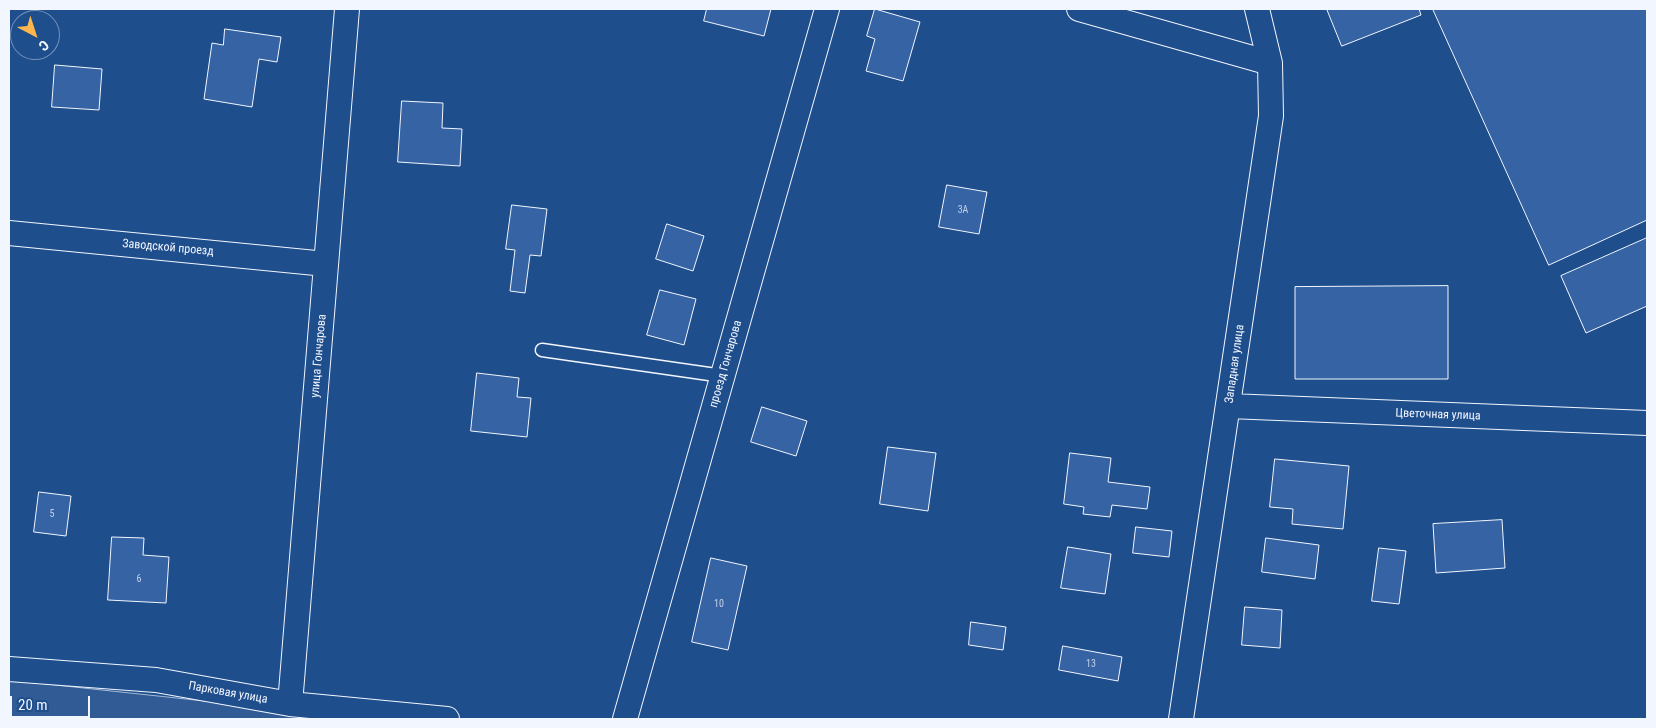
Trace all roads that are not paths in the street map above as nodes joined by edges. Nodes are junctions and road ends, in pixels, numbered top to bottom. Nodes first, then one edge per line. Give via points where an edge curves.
1 (347, 9) edge
2 (827, 9) edge
3 (1079, 9) edge
4 (1257, 9) edge
5 (1270, 63) junction
6 (9, 233) edge
7 (326, 264) junction
8 (542, 350) dead end
9 (723, 376) junction
10 (1229, 406) junction
11 (1647, 423) edge
12 (9, 669) edge
13 (290, 704) junction
14 (447, 719) edge
15 (625, 719) edge
16 (1181, 719) edge

1 - 7 street, улица Гончарова
2 - 9 street, проезд Гончарова
3 - 5 street
4 - 5 street, Западная улица
5 - 10 street, Западная улица via 1271,116
6 - 7 street, Заводской проезд
7 - 13 street, улица Гончарова
8 - 9 lane
9 - 15 street, проезд Гончарова
10 - 11 street, Цветочная улица
10 - 16 street, Западная улица
12 - 13 street, Парковая улица via 156,680
13 - 14 street, Парковая улица

